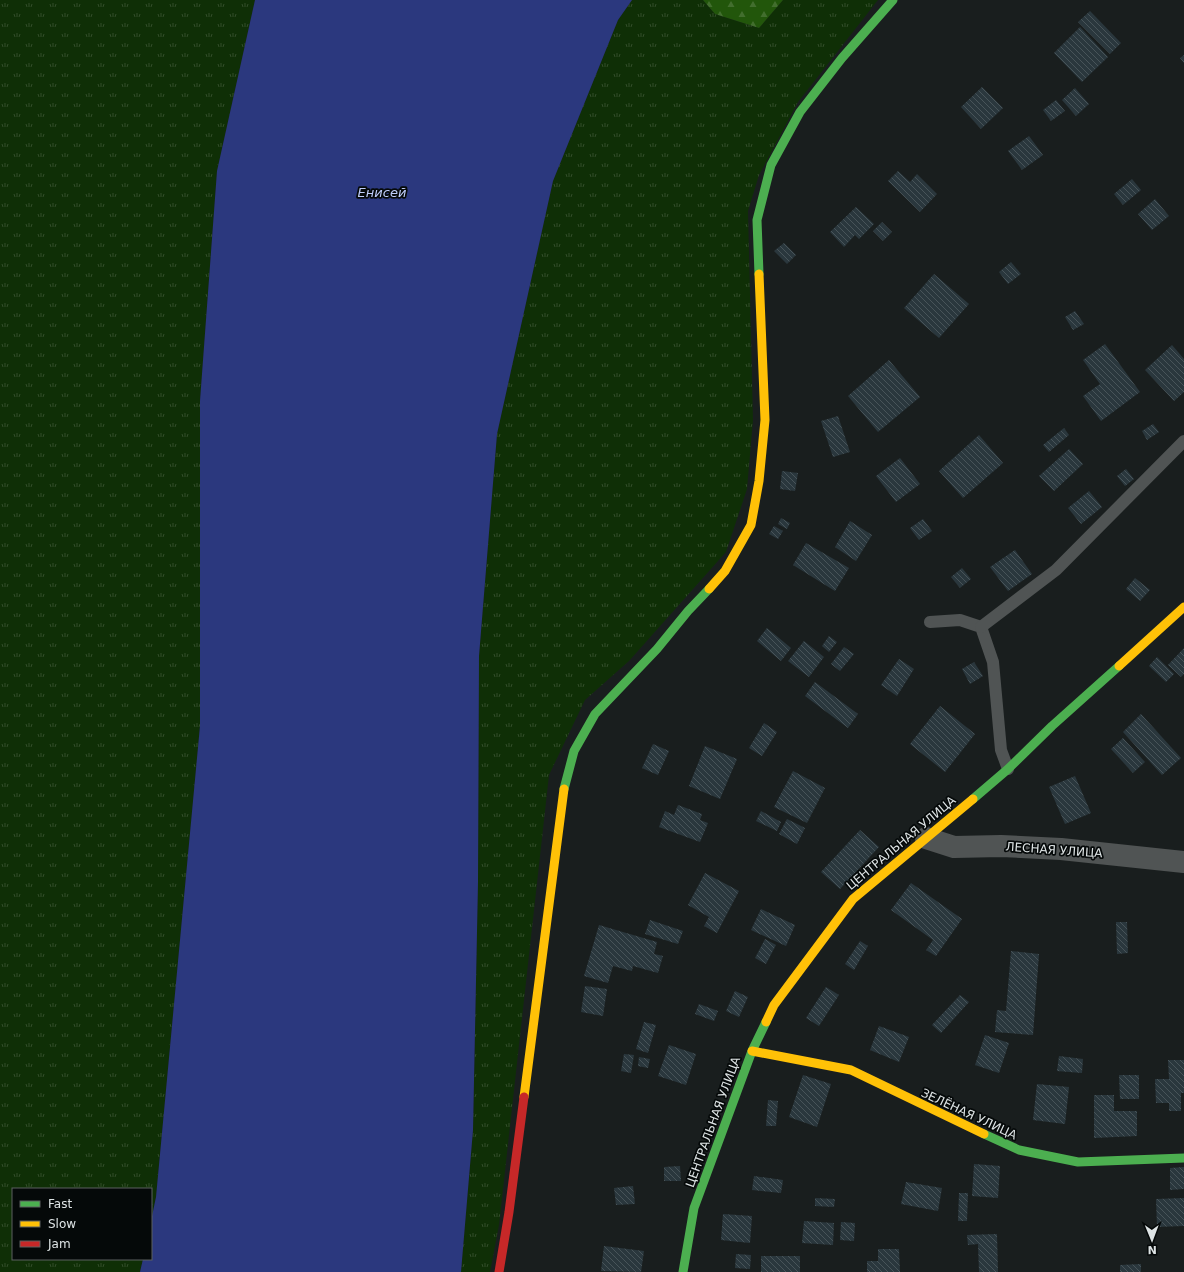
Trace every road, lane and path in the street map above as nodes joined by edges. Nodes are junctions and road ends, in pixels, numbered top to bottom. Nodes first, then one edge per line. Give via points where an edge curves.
1 (894, 0) edge
2 (1184, 442) edge
3 (1184, 607) edge
4 (930, 622) dead end
5 (981, 627) junction
6 (1008, 769) junction
7 (926, 838) junction
8 (1184, 862) edge
9 (752, 1051) junction
10 (1184, 1158) edge
11 (499, 1272) edge
12 (683, 1272) edge

1 - 11 street via 842,58 800,112 771,165 756,220 765,420 759,481 751,525 725,571 657,649 595,714 574,751 562,795 509,1212
2 - 5 lane via 1056,570
3 - 6 street, ЦЕНТРАЛЬНАЯ УЛИЦА
4 - 5 lane via 960,620
5 - 6 lane via 993,662 1001,750
6 - 7 street, ЦЕНТРАЛЬНАЯ УЛИЦА
7 - 8 street, ЛЕСНАЯ УЛИЦА via 954,847 1061,848
7 - 9 street, ЦЕНТРАЛЬНАЯ УЛИЦА via 853,899 774,1005
9 - 10 street, ЗЕЛЁНАЯ УЛИЦА via 851,1070 1018,1150 1078,1162
9 - 12 street, ЦЕНТРАЛЬНАЯ УЛИЦА via 694,1208

